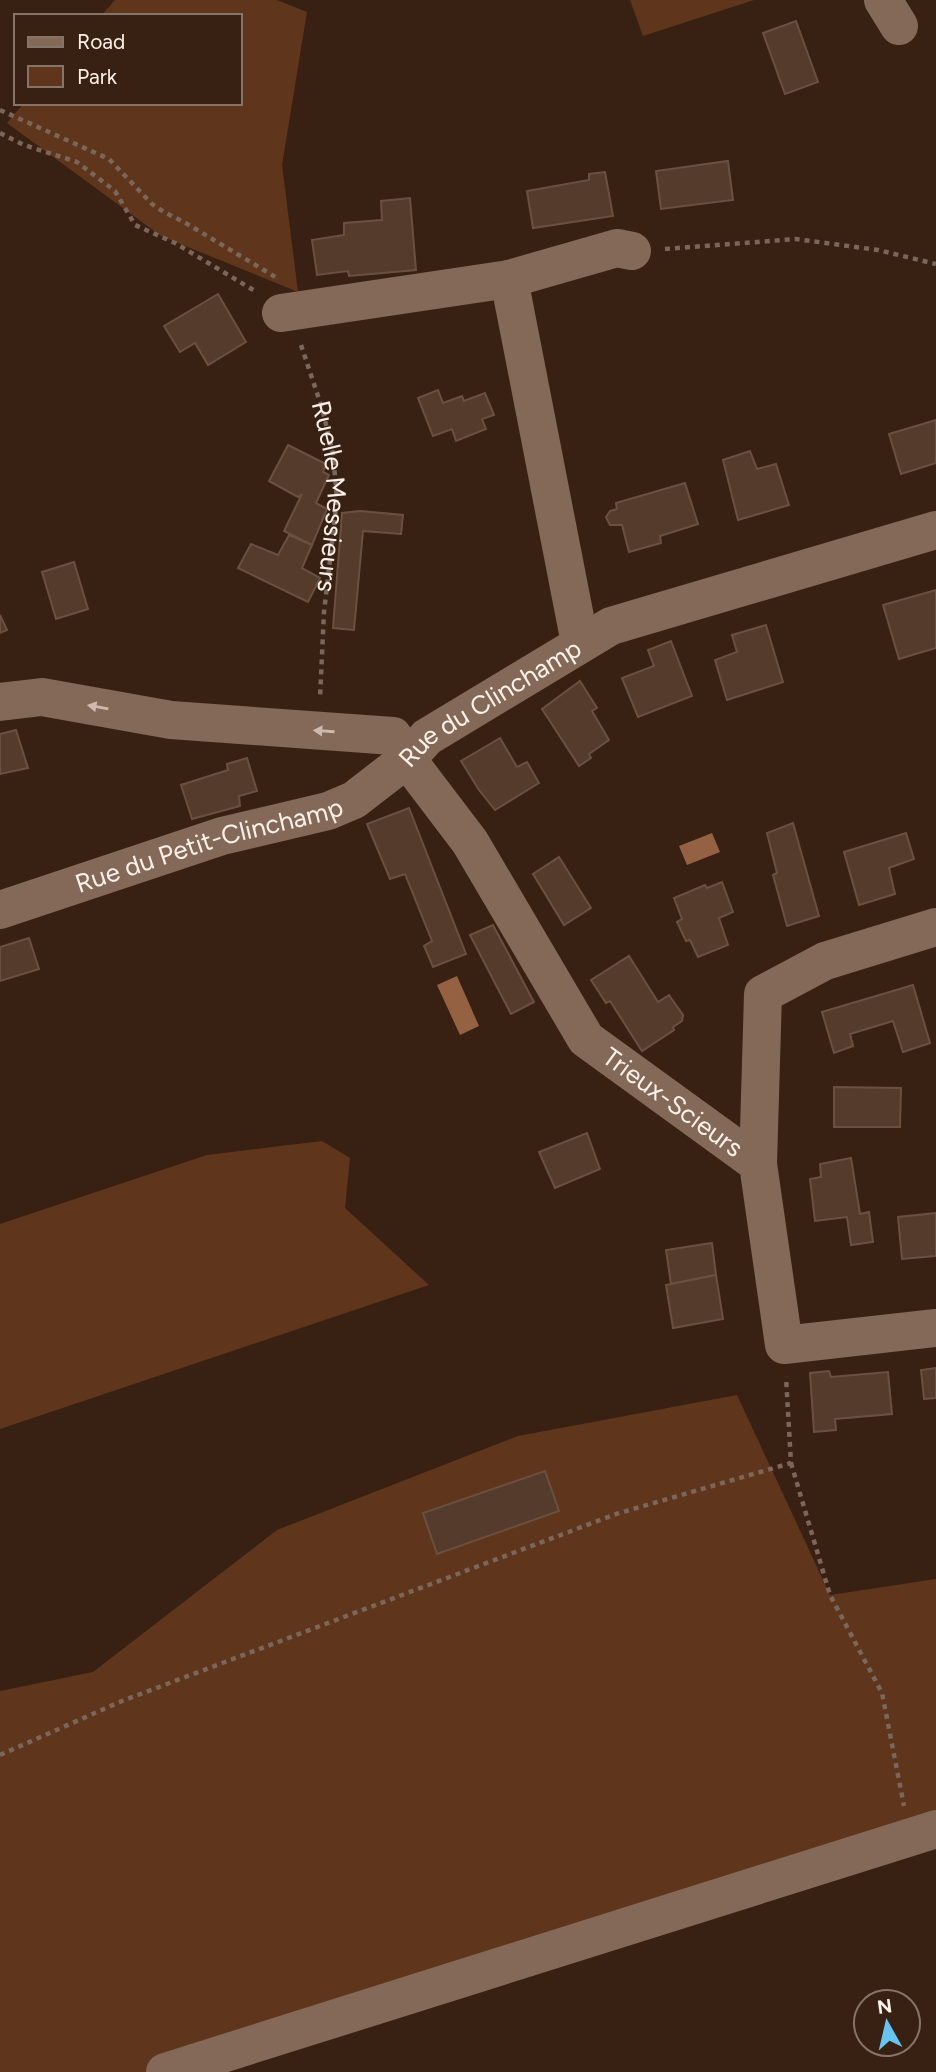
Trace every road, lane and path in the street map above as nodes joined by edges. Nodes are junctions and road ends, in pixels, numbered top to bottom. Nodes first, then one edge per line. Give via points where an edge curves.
1 (0, 110) edge
2 (0, 133) edge
3 (632, 251) joint
4 (936, 264) edge
5 (509, 279) junction
6 (296, 312) junction
7 (936, 530) edge
8 (580, 643) junction
9 (0, 702) edge
10 (319, 730) junction
11 (407, 759) junction
12 (0, 910) edge
13 (936, 927) edge
14 (758, 1164) junction
15 (936, 1328) edge
16 (784, 1345) junction
17 (791, 1463) junction
18 (0, 1755) edge
19 (923, 1833) edge
20 (165, 2072) edge

1 - 6 path, Ruelle Messieurs via 109,159 152,204 273,275
2 - 6 path, Ruelle Messieurs via 77,162 115,191 135,225
3 - 4 path via 796,239 878,250
3 - 5 street via 617,248
5 - 6 street
5 - 8 street
6 - 10 path, Ruelle Messieurs via 299,341 333,454 337,499 324,611
7 - 8 street, Rue du Clinchamp via 611,626
8 - 11 street, Rue du Clinchamp via 427,737
10 -> 9 street, Rue du Clinchamp via 171,720 42,697
11 -> 10 street, Rue du Clinchamp via 393,736
11 - 12 street, Rue du Petit-Clinchamp via 354,800 328,811 222,836
11 - 14 street, Trieux-Scieurs via 470,842 586,1039
13 - 14 street via 825,961 763,994
14 - 16 street, Trieux-Scieurs
15 - 16 street
16 - 17 path
17 - 18 path via 616,1514 122,1701
17 - 19 path via 830,1595 882,1693
19 - 20 street

